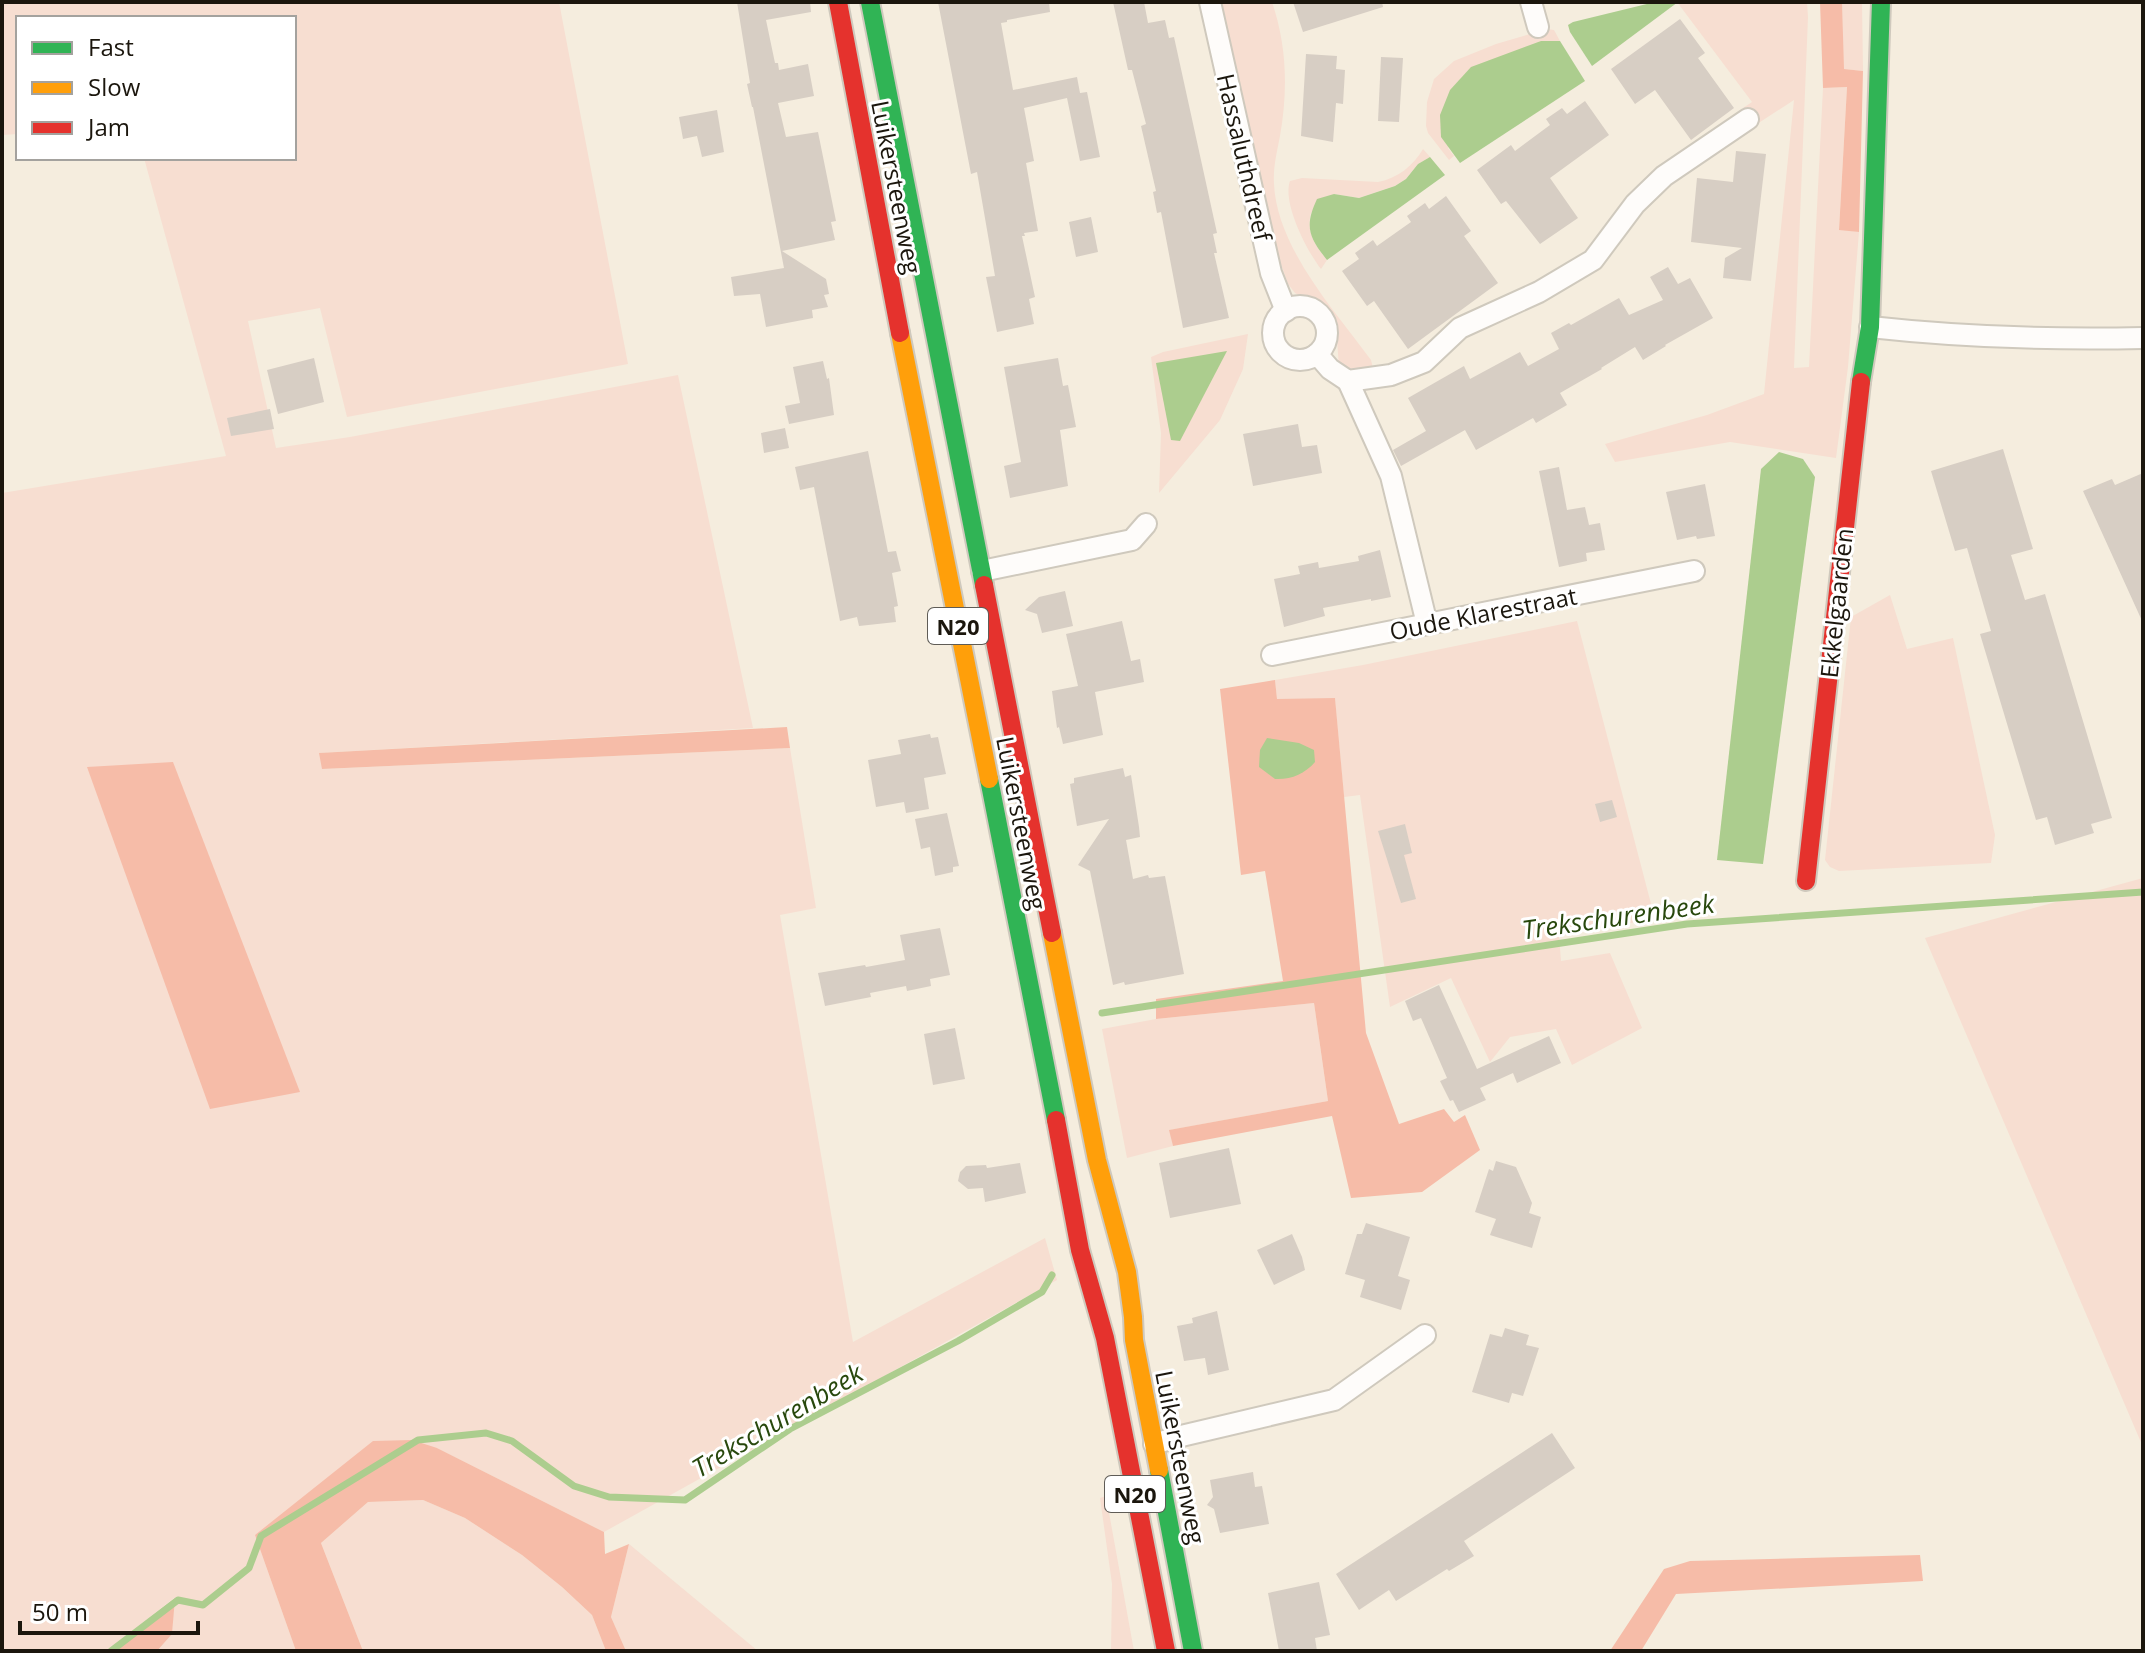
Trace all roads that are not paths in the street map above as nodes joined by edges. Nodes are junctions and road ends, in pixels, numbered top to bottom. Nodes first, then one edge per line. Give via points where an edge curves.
1 (838, 2) edge
2 (870, 2) edge
3 (1210, 2) edge
4 (1531, 2) edge
5 (1881, 2) edge
6 (1538, 27) dead end
7 (1748, 119) dead end
8 (1286, 311) junction
9 (1870, 327) junction
10 (2143, 338) edge
11 (1317, 354) junction
12 (1348, 381) junction
13 (1146, 524) dead end
14 (982, 571) junction
15 (1694, 571) dead end
16 (1427, 624) junction
17 (1272, 655) dead end
18 (1806, 881) dead end
19 (1425, 1335) dead end
20 (1154, 1444) junction
21 (1166, 1651) edge
22 (1193, 1651) edge

1 - 21 main road, Luikersteenweg / N20 via 1080,1250 1105,1338
2 - 14 main road, Luikersteenweg / N20
3 - 8 street, Hassaluthdreef via 1271,273
4 - 6 street
5 - 9 main road, Ekkelgaarden
7 - 12 street via 1664,176 1635,204 1593,260 1460,328 1424,362 1391,375
8 - 11 street via 1303,307 1319,314 1327,339
8 - 11 street via 1273,331 1277,348 1296,360
9 - 10 street via 2082,340
9 - 18 main road, Ekkelgaarden
11 - 12 street
12 - 16 street via 1391,476
13 - 14 street via 1132,540
14 - 20 main road, Luikersteenweg / N20 via 1097,1160 1135,1316 1134,1340
15 - 16 street, Oude Klarestraat
16 - 17 street, Oude Klarestraat
19 - 20 street via 1334,1400
20 - 22 main road, Luikersteenweg / N20

